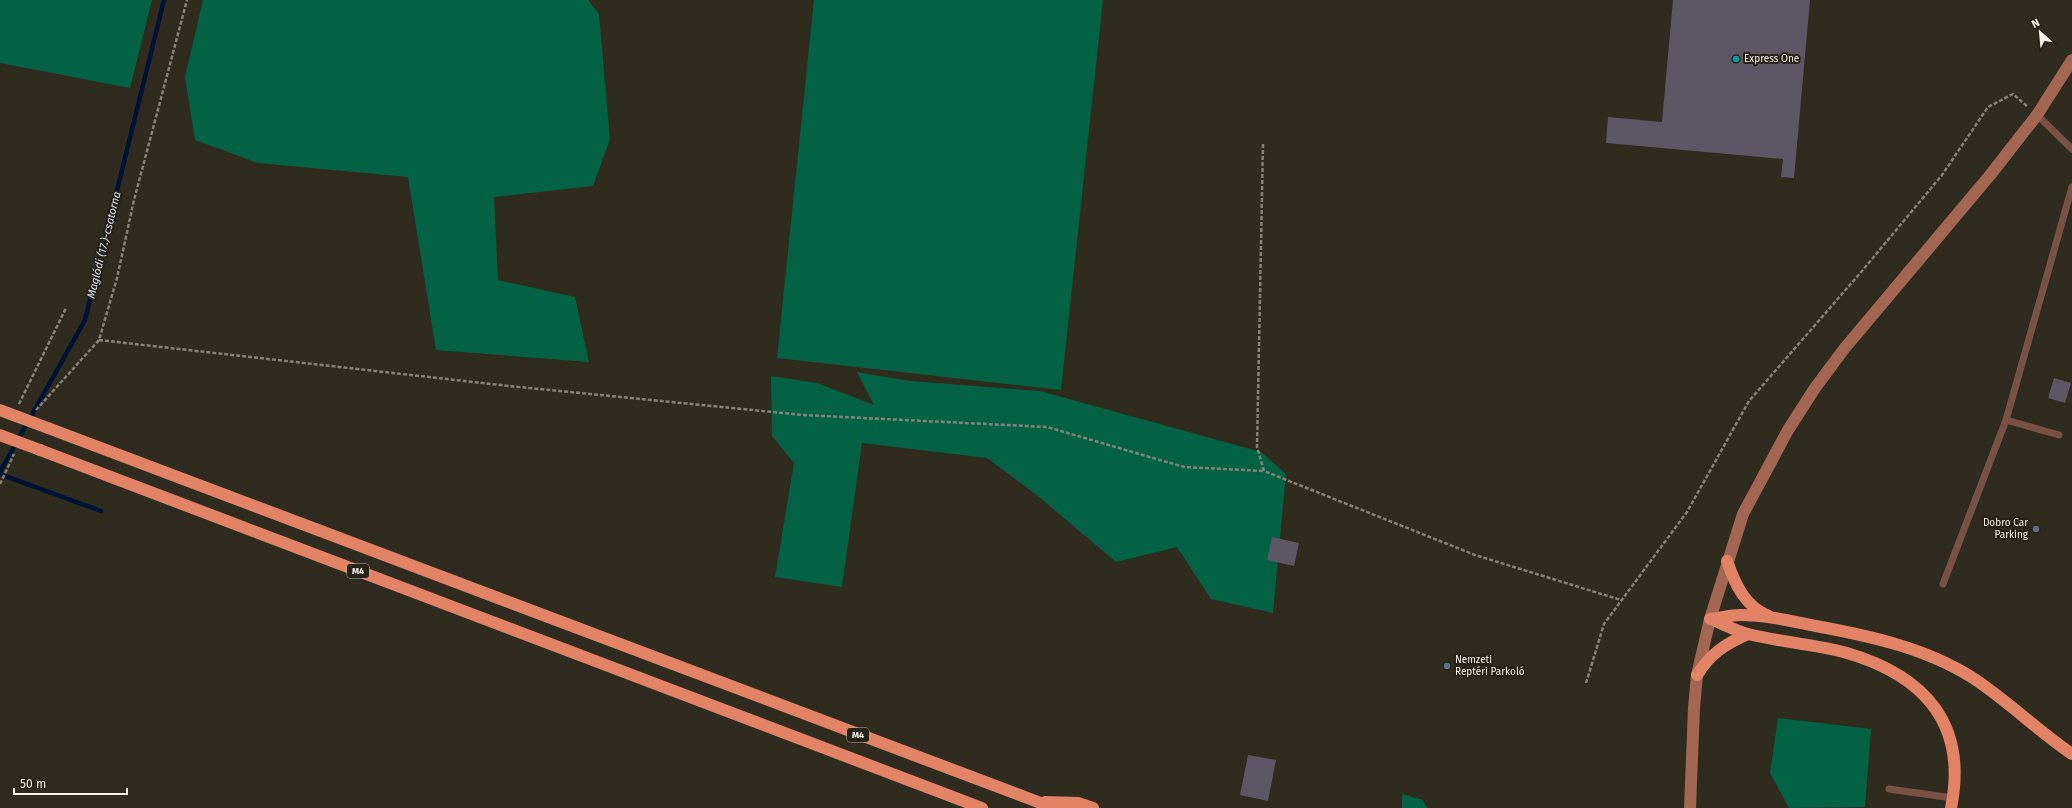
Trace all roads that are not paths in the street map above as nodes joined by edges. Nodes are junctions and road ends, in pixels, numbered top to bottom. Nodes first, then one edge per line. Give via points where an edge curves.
1 (2072, 60) edge
2 (2037, 115) junction
3 (2072, 148) edge
4 (2072, 187) edge
5 (0, 410) edge
6 (2006, 420) junction
7 (2059, 434) dead end
8 (0, 435) edge
9 (1727, 562) junction
10 (1943, 584) dead end
11 (1772, 617) junction
12 (1710, 619) junction
13 (1748, 634) junction
14 (1697, 675) junction
15 (2072, 754) edge
16 (1889, 789) dead end
17 (1032, 801) junction
18 (1952, 803) edge
19 (982, 808) edge
20 (1054, 808) edge
21 (1093, 808) edge
22 (1690, 808) edge

1 - 2 main road
2 - 3 lane
2 - 9 main road via 1991,174 1844,349 1815,388 1788,430 1743,514
4 - 6 lane
5 - 17 highway, M4, bridge
6 - 7 lane
6 - 10 lane
8 - 19 highway, M4, bridge
9 - 11 highway via 1744,598 1760,612
9 - 12 main road
11 - 12 highway via 1740,615
11 - 15 highway via 1872,637 1933,658 1996,694
12 - 13 highway
12 - 14 main road
13 - 14 highway via 1706,660
13 - 18 highway via 1846,653 1907,680 1935,707 1948,732 1955,758
14 - 22 main road
16 - 18 lane
17 - 20 highway, M4
17 - 21 highway via 1078,803

